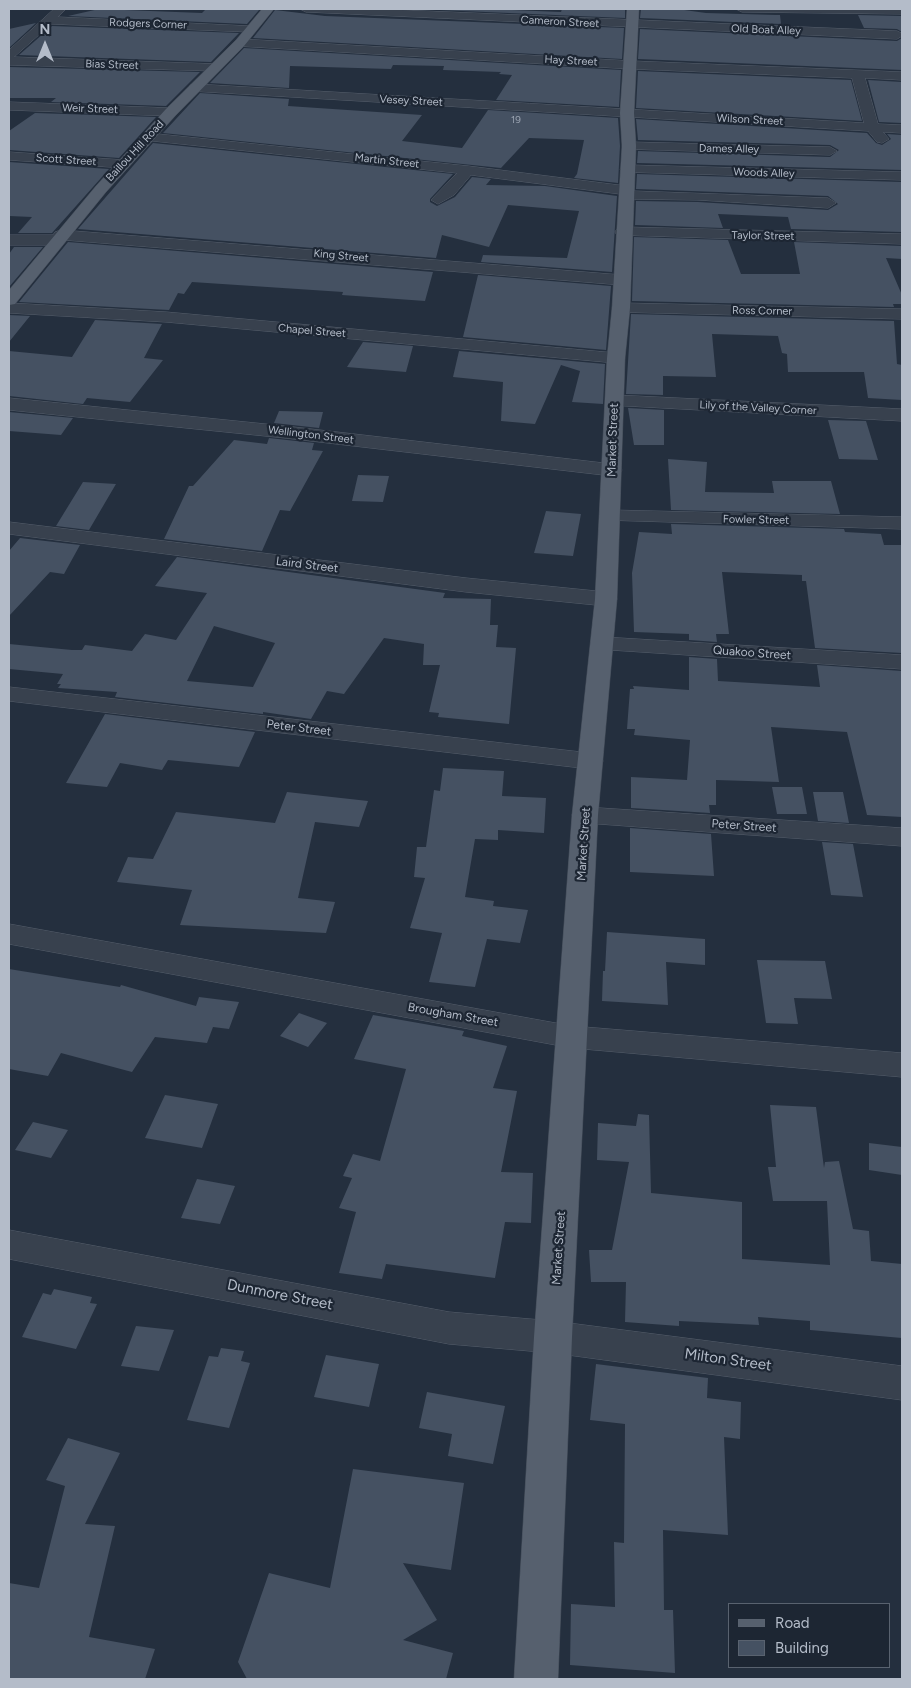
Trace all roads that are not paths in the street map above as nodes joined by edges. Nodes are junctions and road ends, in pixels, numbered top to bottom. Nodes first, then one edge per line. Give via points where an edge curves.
1 (60, 9) edge
2 (268, 9) edge
3 (306, 9) edge
4 (633, 9) edge
5 (742, 9) edge
6 (902, 10) edge
7 (46, 20) junction
8 (634, 25) junction
9 (250, 28) junction
10 (897, 35) dead end
11 (240, 44) junction
12 (9, 56) edge
13 (9, 61) edge
14 (632, 65) junction
15 (151, 66) junction
16 (215, 67) junction
17 (857, 74) junction
18 (902, 76) edge
19 (146, 82) dead end
20 (195, 88) junction
21 (9, 106) edge
22 (171, 112) junction
23 (627, 113) junction
24 (872, 127) junction
25 (902, 129) edge
26 (148, 137) junction
27 (882, 139) dead end
28 (629, 146) junction
29 (830, 151) dead end
30 (9, 156) edge
31 (124, 164) junction
32 (627, 169) junction
33 (468, 170) junction
34 (902, 176) edge
35 (626, 192) junction
36 (438, 200) dead end
37 (828, 203) dead end
38 (623, 232) junction
39 (58, 238) junction
40 (902, 239) edge
41 (9, 240) edge
42 (621, 294) junction
43 (9, 300) edge
44 (9, 308) edge
45 (902, 314) edge
46 (616, 358) junction
47 (615, 401) junction
48 (9, 404) edge
49 (902, 415) edge
50 (612, 470) junction
51 (610, 516) junction
52 (902, 523) edge
53 (9, 528) edge
54 (606, 599) junction
55 (603, 644) junction
56 (902, 662) edge
57 (9, 694) edge
58 (590, 762) junction
59 (585, 815) junction
60 (902, 837) edge
61 (9, 934) edge
62 (572, 1037) junction
63 (902, 1065) edge
64 (9, 1244) edge
65 (553, 1337) junction
66 (902, 1383) edge
67 (536, 1679) edge

1 - 7 street
2 - 9 main road, Baillou Hill Road
3 - 8 street, Cameron Street
4 - 8 main road, Market Street
5 - 6 street
7 - 9 street, Rodgers Corner
7 - 12 street
8 - 10 street, Old Boat Alley
8 - 14 main road, Market Street
9 - 11 main road, Baillou Hill Road
11 - 14 street, Hay Street
11 - 16 main road, Baillou Hill Road
13 - 15 street, Bias Street
14 - 17 street, Hay Street
14 - 23 main road, Market Street
15 - 16 street, Bias Street
15 - 19 street
16 - 20 main road, Baillou Hill Road
17 - 18 street, Hay Street
17 - 24 street
20 - 22 main road, Baillou Hill Road
20 - 23 street, Vesey Street
21 - 22 street, Weir Street
22 - 26 main road, Baillou Hill Road
23 - 24 street, Wilson Street
23 - 28 main road, Market Street
24 - 25 street, Wilson Street
24 - 27 street
26 - 31 main road, Baillou Hill Road
26 - 33 street, Martin Street
28 - 29 street, Dames Alley
28 - 32 main road, Market Street
30 - 31 street, Scott Street
31 - 39 main road, Baillou Hill Road
32 - 34 street, Woods Alley
32 - 35 main road, Market Street
33 - 35 street, Martin Street
33 - 36 street
35 - 37 street, Martin Street
35 - 38 main road, Market Street
38 - 40 street, Taylor Street
38 - 42 main road, Market Street
39 - 41 street, King Street
39 - 42 street, King Street
39 - 43 main road, Baillou Hill Road
42 - 45 street, Ross Corner
42 - 46 main road, Market Street
44 - 46 street, Chapel Street via 166,317
46 - 47 main road, Market Street
47 - 49 street, Lily of the Valley Corner
47 - 50 main road, Market Street
48 - 50 street, Wellington Street
50 - 51 main road, Market Street
51 - 52 street, Fowler Street
51 - 54 main road, Market Street
53 - 54 street, Laird Street via 466,585
54 - 55 main road, Market Street
55 - 56 street, Quakoo Street
55 - 58 main road, Market Street
57 - 58 street, Peter Street
58 - 59 main road, Market Street
59 - 60 street, Peter Street
59 - 62 main road, Market Street
61 - 62 street, Brougham Street
62 - 63 street, Brougham Street
62 - 65 main road, Market Street
64 - 65 street, Dunmore Street via 449,1328
65 - 66 street, Milton Street
65 - 67 main road, Market Street

